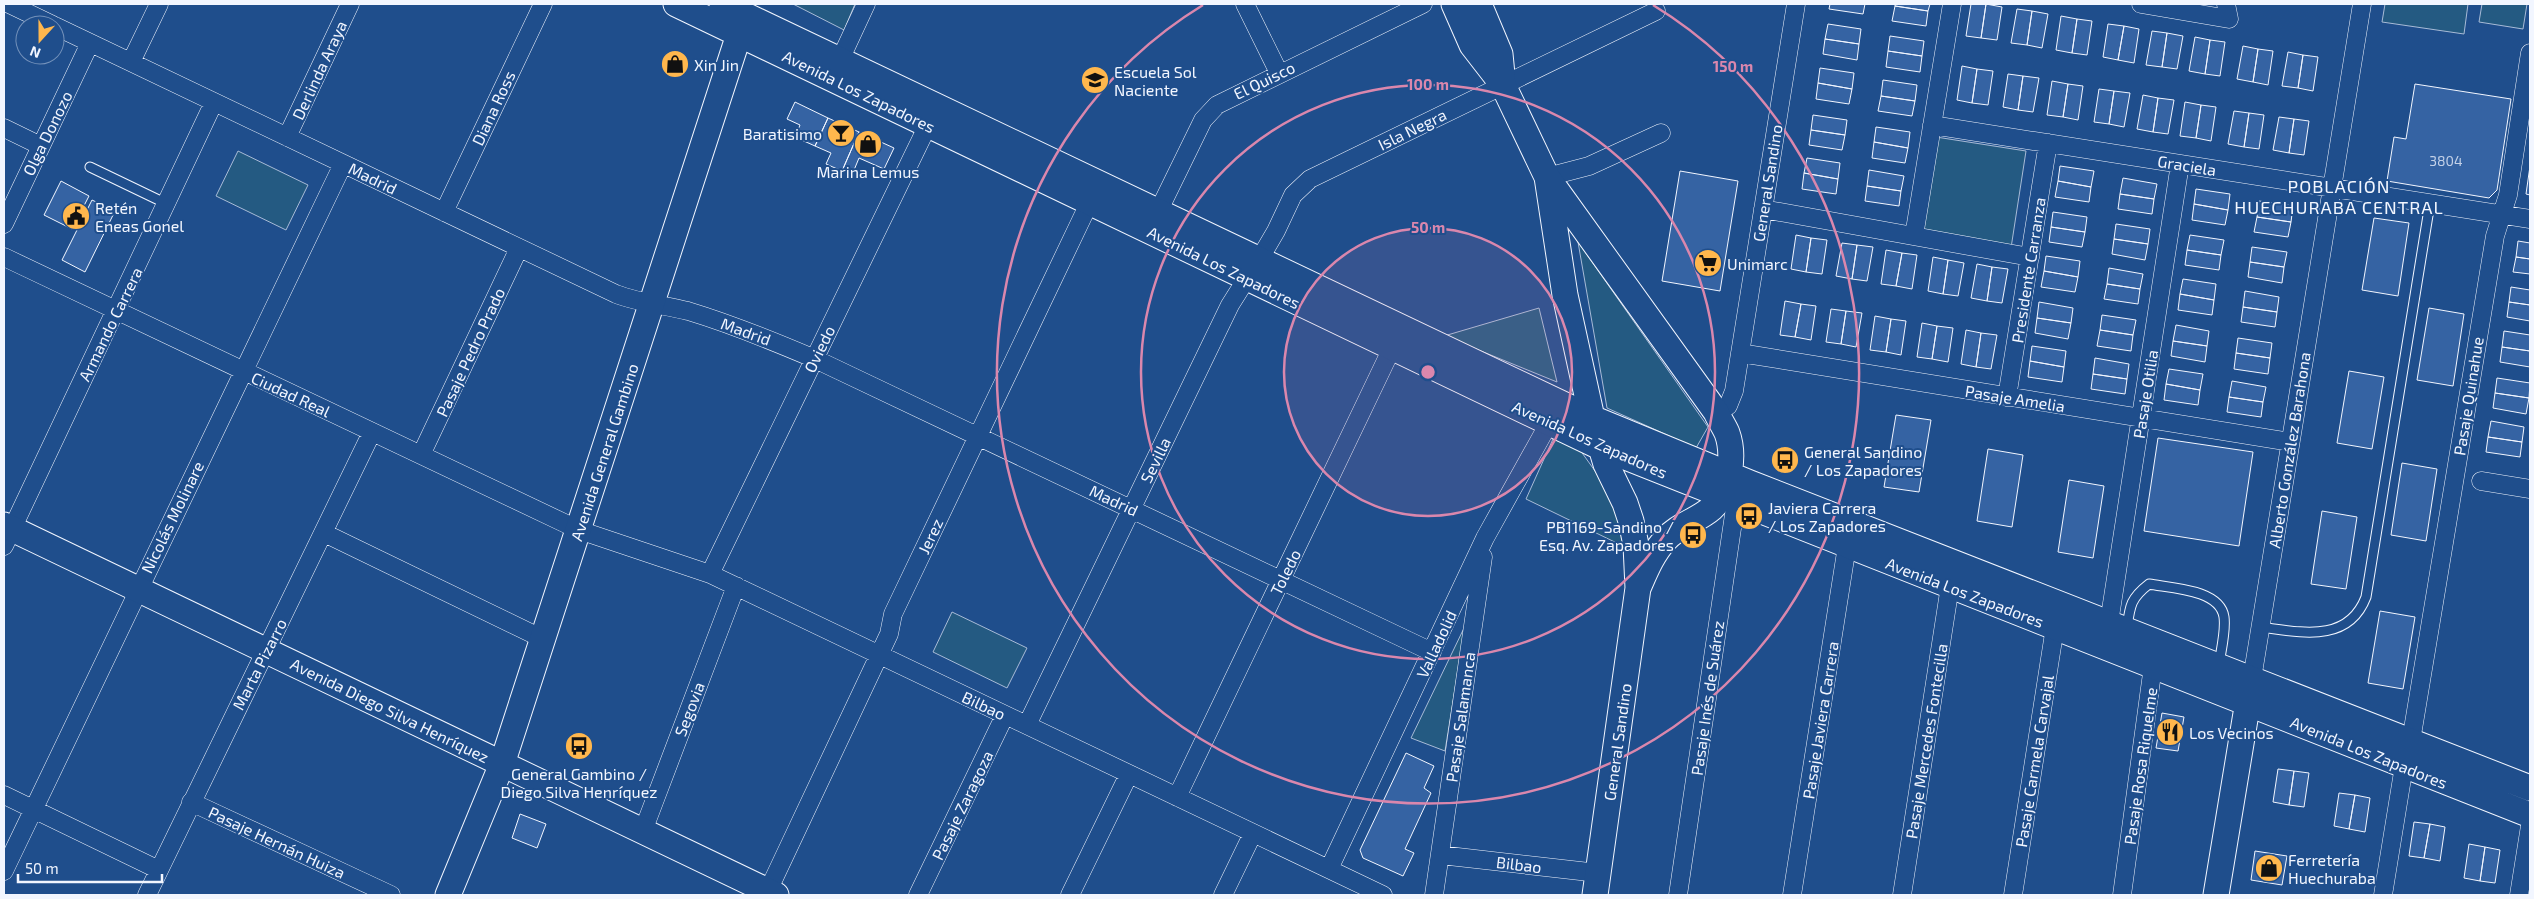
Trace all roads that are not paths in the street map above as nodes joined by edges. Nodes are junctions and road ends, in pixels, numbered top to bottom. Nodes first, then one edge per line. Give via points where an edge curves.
1 (9, 4) edge
2 (159, 4) edge
3 (350, 4) edge
4 (543, 4) edge
5 (676, 4) edge
6 (722, 4) edge
7 (866, 4) edge
8 (1246, 4) edge
9 (1423, 4) edge
10 (1454, 4) edge
11 (1479, 4) edge
12 (1796, 4) edge
13 (1952, 4) edge
14 (2141, 4) edge
15 (2362, 4) edge
16 (1656, 11) dead end
17 (2228, 11) edge
18 (33, 15) edge
19 (745, 18) edge
20 (65, 30) edge
21 (90, 43) junction
22 (840, 60) junction
23 (2530, 60) edge
24 (132, 62) junction
25 (1279, 73) junction
26 (1503, 85) junction
27 (214, 102) junction
28 (928, 125) junction
29 (1932, 125) junction
30 (4, 128) edge
31 (1661, 133) dead end
32 (287, 137) junction
33 (2048, 143) junction
34 (41, 146) junction
35 (343, 164) junction
36 (2180, 164) junction
37 (90, 167) dead end
38 (1547, 177) junction
39 (2332, 188) junction
40 (1094, 193) junction
41 (2430, 203) junction
42 (168, 204) junction
43 (1763, 209) junction
44 (444, 212) junction
45 (1158, 212) junction
46 (2502, 214) junction
47 (2530, 219) edge
48 (4, 224) edge
49 (1587, 232) junction
50 (1914, 236) junction
51 (1557, 243) junction
52 (519, 248) junction
53 (4, 257) edge
54 (2030, 257) junction
55 (1253, 269) junction
56 (652, 305) junction
57 (116, 311) junction
58 (1392, 348) junction
59 (1740, 353) junction
60 (815, 358) junction
61 (243, 371) junction
62 (2007, 396) junction
63 (1592, 418) junction
64 (2141, 418) junction
65 (1721, 422) junction
66 (1549, 423) junction
67 (372, 432) junction
68 (978, 436) junction
69 (2290, 442) junction
70 (1600, 447) junction
71 (421, 456) junction
72 (2480, 481) dead end
73 (2530, 489) edge
74 (1728, 490) junction
75 (1132, 509) junction
76 (578, 530) junction
77 (324, 533) junction
78 (6, 534) edge
79 (1485, 538) junction
80 (1847, 546) junction
81 (710, 574) junction
82 (1281, 580) junction
83 (736, 586) junction
84 (1950, 586) junction
85 (1638, 588) junction
86 (137, 589) junction
87 (2260, 626) junction
88 (2055, 627) junction
89 (2117, 627) junction
90 (543, 639) junction
91 (266, 651) junction
92 (1432, 652) junction
93 (880, 655) junction
94 (2154, 666) junction
95 (2219, 666) junction
96 (2252, 679) junction
97 (2248, 704) junction
98 (1005, 715) junction
99 (1027, 725) junction
100 (2411, 742) junction
101 (502, 764) junction
102 (2404, 766) junction
103 (1129, 774) junction
104 (2530, 788) edge
105 (4, 795) edge
106 (1177, 797) junction
107 (191, 802) junction
108 (33, 809) junction
109 (2530, 815) edge
110 (2530, 826) edge
111 (643, 831) junction
112 (1253, 833) junction
113 (1440, 855) junction
114 (1329, 869) junction
115 (159, 870) junction
116 (4, 871) edge
117 (1597, 884) edge
118 (764, 892) edge
119 (1380, 894) edge
120 (147, 895) edge
121 (391, 895) edge
122 (448, 895) edge
123 (918, 895) edge
124 (1070, 895) edge
125 (1223, 895) edge
126 (1434, 895) edge
127 (1678, 895) edge
128 (1792, 895) edge
129 (1902, 895) edge
130 (2013, 895) edge
131 (2122, 895) edge
132 (2216, 895) edge
133 (2383, 895) edge
134 (2519, 895) edge

1 - 18 street, Madrid
2 - 24 street
3 - 32 street, Derlinda Araya
4 - 44 street, Diana Ross
5 - 19 main road, Avenida Los Zapadores
6 - 19 main road, Avenida Los Zapadores
7 - 22 street
8 - 25 street
9 - 25 street, El Quisco
10 - 26 main road via 1472,45
11 - 26 main road via 1500,54
12 - 43 street, General Sandino
13 - 29 street
14 - 17 street
15 - 39 street, Alberto González Barahona
16 - 26 street, Isla Negra
19 - 22 main road, Avenida Los Zapadores
19 - 28 main road, Avenida Los Zapadores
19 - 56 main road, Avenida General Gambino
20 - 21 street, Madrid
21 - 24 street, Madrid
21 - 34 street, Olga Donozo
22 - 40 main road, Avenida Los Zapadores
23 - 46 street, Pasaje Quinahue via 2508,195
24 - 27 street, Madrid
25 - 45 street, El Quisco via 1226,99 1210,112
26 - 38 main road
26 - 55 street, Isla Negra via 1303,184 1293,195
27 - 32 street, Madrid
27 - 42 street, Armando Carrera
28 - 40 main road, Avenida Los Zapadores
28 - 60 street, Oviedo
29 - 33 street, Graciela
29 - 50 street
30 - 34 street
31 - 38 street via 1589,166
32 - 35 street, Madrid
33 - 36 street, Graciela
33 - 54 street, Presidente Carranza
34 - 48 street, Olga Donozo
35 - 44 street, Madrid
35 - 61 street, Nicolás Molinare
36 - 39 street, Graciela
36 - 64 street, Pasaje Otilia
37 - 42 lane
38 - 49 main road
38 - 51 main road, General Sandino
39 - 41 street, Graciela
39 - 69 street, Alberto González Barahona
40 - 45 main road, Avenida Los Zapadores
40 - 55 main road, Avenida Los Zapadores
40 - 68 street, Jerez
41 - 46 street, Graciela
41 - 87 lane via 2366,597 2350,621 2322,632
42 - 57 street, Armando Carrera
43 - 50 street
43 - 59 street, General Sandino
44 - 52 street, Madrid
45 - 55 main road, Avenida Los Zapadores
46 - 47 street, Graciela
46 - 100 street, Pasaje Quinahue via 2495,236
49 - 51 main road
49 - 65 main road
50 - 54 street
51 - 63 main road, General Sandino
52 - 56 street, Madrid via 616,294
52 - 71 street, Pasaje Pedro Prado
53 - 57 street, Ciudad Real
54 - 62 street, Presidente Carranza
55 - 58 main road, Avenida Los Zapadores
55 - 63 main road, Avenida Los Zapadores
55 - 75 street, Sevilla via 1230,305
56 - 60 street, Madrid via 671,307 727,324
56 - 76 main road, Avenida General Gambino
57 - 61 street, Ciudad Real
57 - 78 street, Armando Carrera
58 - 66 main road, Avenida Los Zapadores
58 - 82 street, Toledo
59 - 62 street, Pasaje Amelia
59 - 65 street, General Sandino via 1732,399
60 - 68 street, Madrid
60 - 81 street, Oviedo
61 - 67 street, Ciudad Real
61 - 86 street, Nicolás Molinare
62 - 64 street, Pasaje Amelia
63 - 70 main road, General Sandino
63 - 74 main road, Avenida Los Zapadores
64 - 69 street, Pasaje Amelia
64 - 89 street, Pasaje Otilia
65 - 74 main road via 1731,460
66 - 70 main road, Avenida Los Zapadores
66 - 79 street, Valladolid
67 - 71 street, Ciudad Real
67 - 77 street, Marta Pizarro
68 - 75 street, Madrid
68 - 93 street, Jerez via 893,614
69 - 87 street, Alberto González Barahona
70 - 74 main road, Avenida Los Zapadores
70 - 85 main road, General Sandino via 1631,522
71 - 76 street, Ciudad Real
72 - 73 street
74 - 80 main road, Avenida Los Zapadores
74 - 85 main road, General Sandino via 1713,507 1687,521 1665,540
74 - 89 main road, Avenida Los Zapadores
74 - 127 street, Pasaje Inés de Suárez
75 - 82 street, Madrid
75 - 99 street, Sevilla
76 - 81 street, Bilbao
76 - 90 main road, Avenida General Gambino
77 - 90 street
77 - 91 street, Marta Pizarro
78 - 86 main road, Avenida Diego Silva Henríquez
79 - 92 street, Valladolid
79 - 113 street, Pasaje Salamanca
80 - 84 main road, Avenida Los Zapadores
80 - 128 street, Pasaje Javiera Carrera
81 - 83 street, Bilbao
82 - 92 street, Madrid
82 - 106 street, Toledo
83 - 93 street, Bilbao
83 - 111 street, Segovia
84 - 88 main road, Avenida Los Zapadores
84 - 129 street, Pasaje Mercedes Fontecilla
85 - 117 main road, General Sandino
86 - 91 main road, Avenida Diego Silva Henríquez
86 - 108 street, Nicolás Molinare
87 - 96 street, Alberto González Barahona
88 - 94 main road, Avenida Los Zapadores
88 - 130 street, Pasaje Carmela Carvajal
89 - 95 main road, Avenida Los Zapadores
89 - 95 lane via 2134,595 2149,584 2204,594 2218,604 2224,616
90 - 101 main road, Avenida General Gambino
91 - 101 main road, Avenida Diego Silva Henríquez
91 - 107 street, Marta Pizarro
92 - 114 street, Valladolid
93 - 98 street, Bilbao
93 - 118 street, Jerez
94 - 97 main road, Avenida Los Zapadores
94 - 131 street, Pasaje Rosa Riquelme
95 - 96 main road, Avenida Los Zapadores
96 - 97 main road, Alberto González Barahona
96 - 100 main road, Avenida Los Zapadores
97 - 102 main road, Avenida Los Zapadores
97 - 132 main road, Alberto González Barahona
98 - 99 street, Bilbao
98 - 123 street, Pasaje Zaragoza
99 - 103 street, Bilbao
100 - 104 main road, Avenida Los Zapadores
101 - 111 main road, Avenida Diego Silva Henríquez
101 - 122 main road, Avenida General Gambino
102 - 109 main road, Avenida Los Zapadores
102 - 133 street
103 - 106 street, Bilbao
103 - 124 street
105 - 108 street
106 - 112 street, Bilbao
107 - 115 street, Marta Pizarro
107 - 121 street, Pasaje Hernán Huiza
108 - 115 street
108 - 116 street, Nicolás Molinare
110 - 134 street
111 - 118 main road, Avenida Diego Silva Henríquez
112 - 114 street, Bilbao
112 - 125 street
113 - 117 street, Bilbao
113 - 126 street, Pasaje Salamanca
114 - 119 street, Bilbao
115 - 120 street, Marta Pizarro

